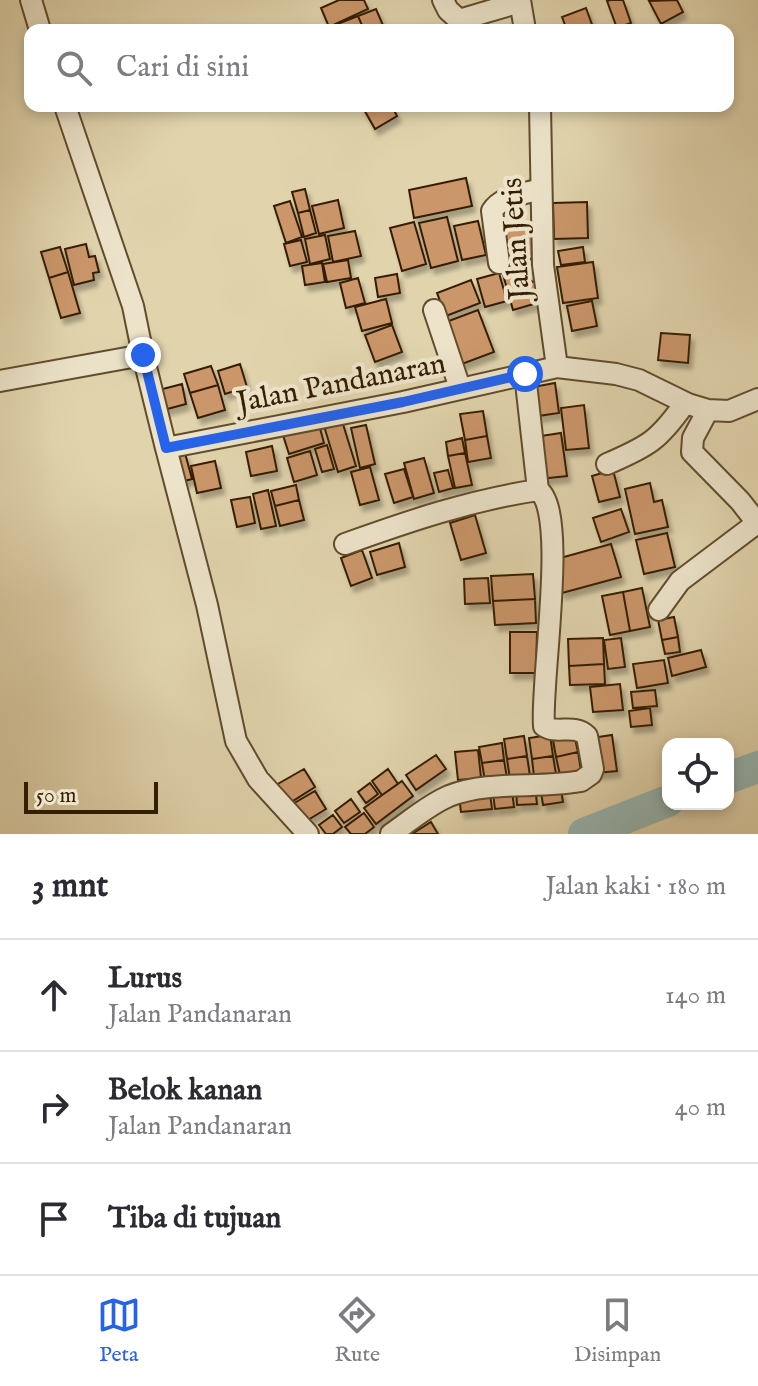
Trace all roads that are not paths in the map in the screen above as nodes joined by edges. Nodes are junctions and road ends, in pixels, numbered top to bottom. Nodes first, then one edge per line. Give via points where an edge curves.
1 (31, 0) edge
2 (443, 0) edge
3 (520, 1) edge
4 (38, 24) edge
5 (524, 24) edge
6 (67, 112) edge
7 (540, 112) edge
8 (540, 189) junction
9 (499, 263) dead end
10 (434, 310) dead end
11 (143, 355) junction
12 (557, 367) junction
13 (525, 374) junction
14 (0, 381) edge
15 (460, 388) junction
16 (758, 399) edge
17 (685, 403) junction
18 (708, 410) junction
19 (166, 448) junction
20 (607, 464) dead end
21 (538, 490) junction
22 (758, 523) edge
23 (345, 544) dead end
24 (659, 610) dead end
25 (308, 834) edge
26 (391, 834) edge

1 - 4 street
2 - 3 street via 459,20
3 - 5 street
6 - 11 street via 133,306
7 - 8 street, Jalan Jetis
8 - 9 street via 496,204 492,211
8 - 12 street, Jalan Jetis via 543,265
10 - 15 street
11 - 14 street
11 - 19 street
12 - 13 street, Jalan Pandanaran
12 - 17 street, Jalan Pandanaran via 639,380
13 - 15 street, Jalan Pandanaran
13 - 21 street
15 - 19 street, Jalan Pandanaran
16 - 18 street, Jalan Pandanaran via 729,411
17 - 18 street, Jalan Pandanaran
17 - 20 street via 656,440
18 - 22 street via 693,438 692,452
19 - 25 street via 236,741 258,779
21 - 23 street via 421,516
21 - 26 street via 551,516 544,726 584,732 591,774 569,783 473,789 429,807
22 - 24 street via 680,581

